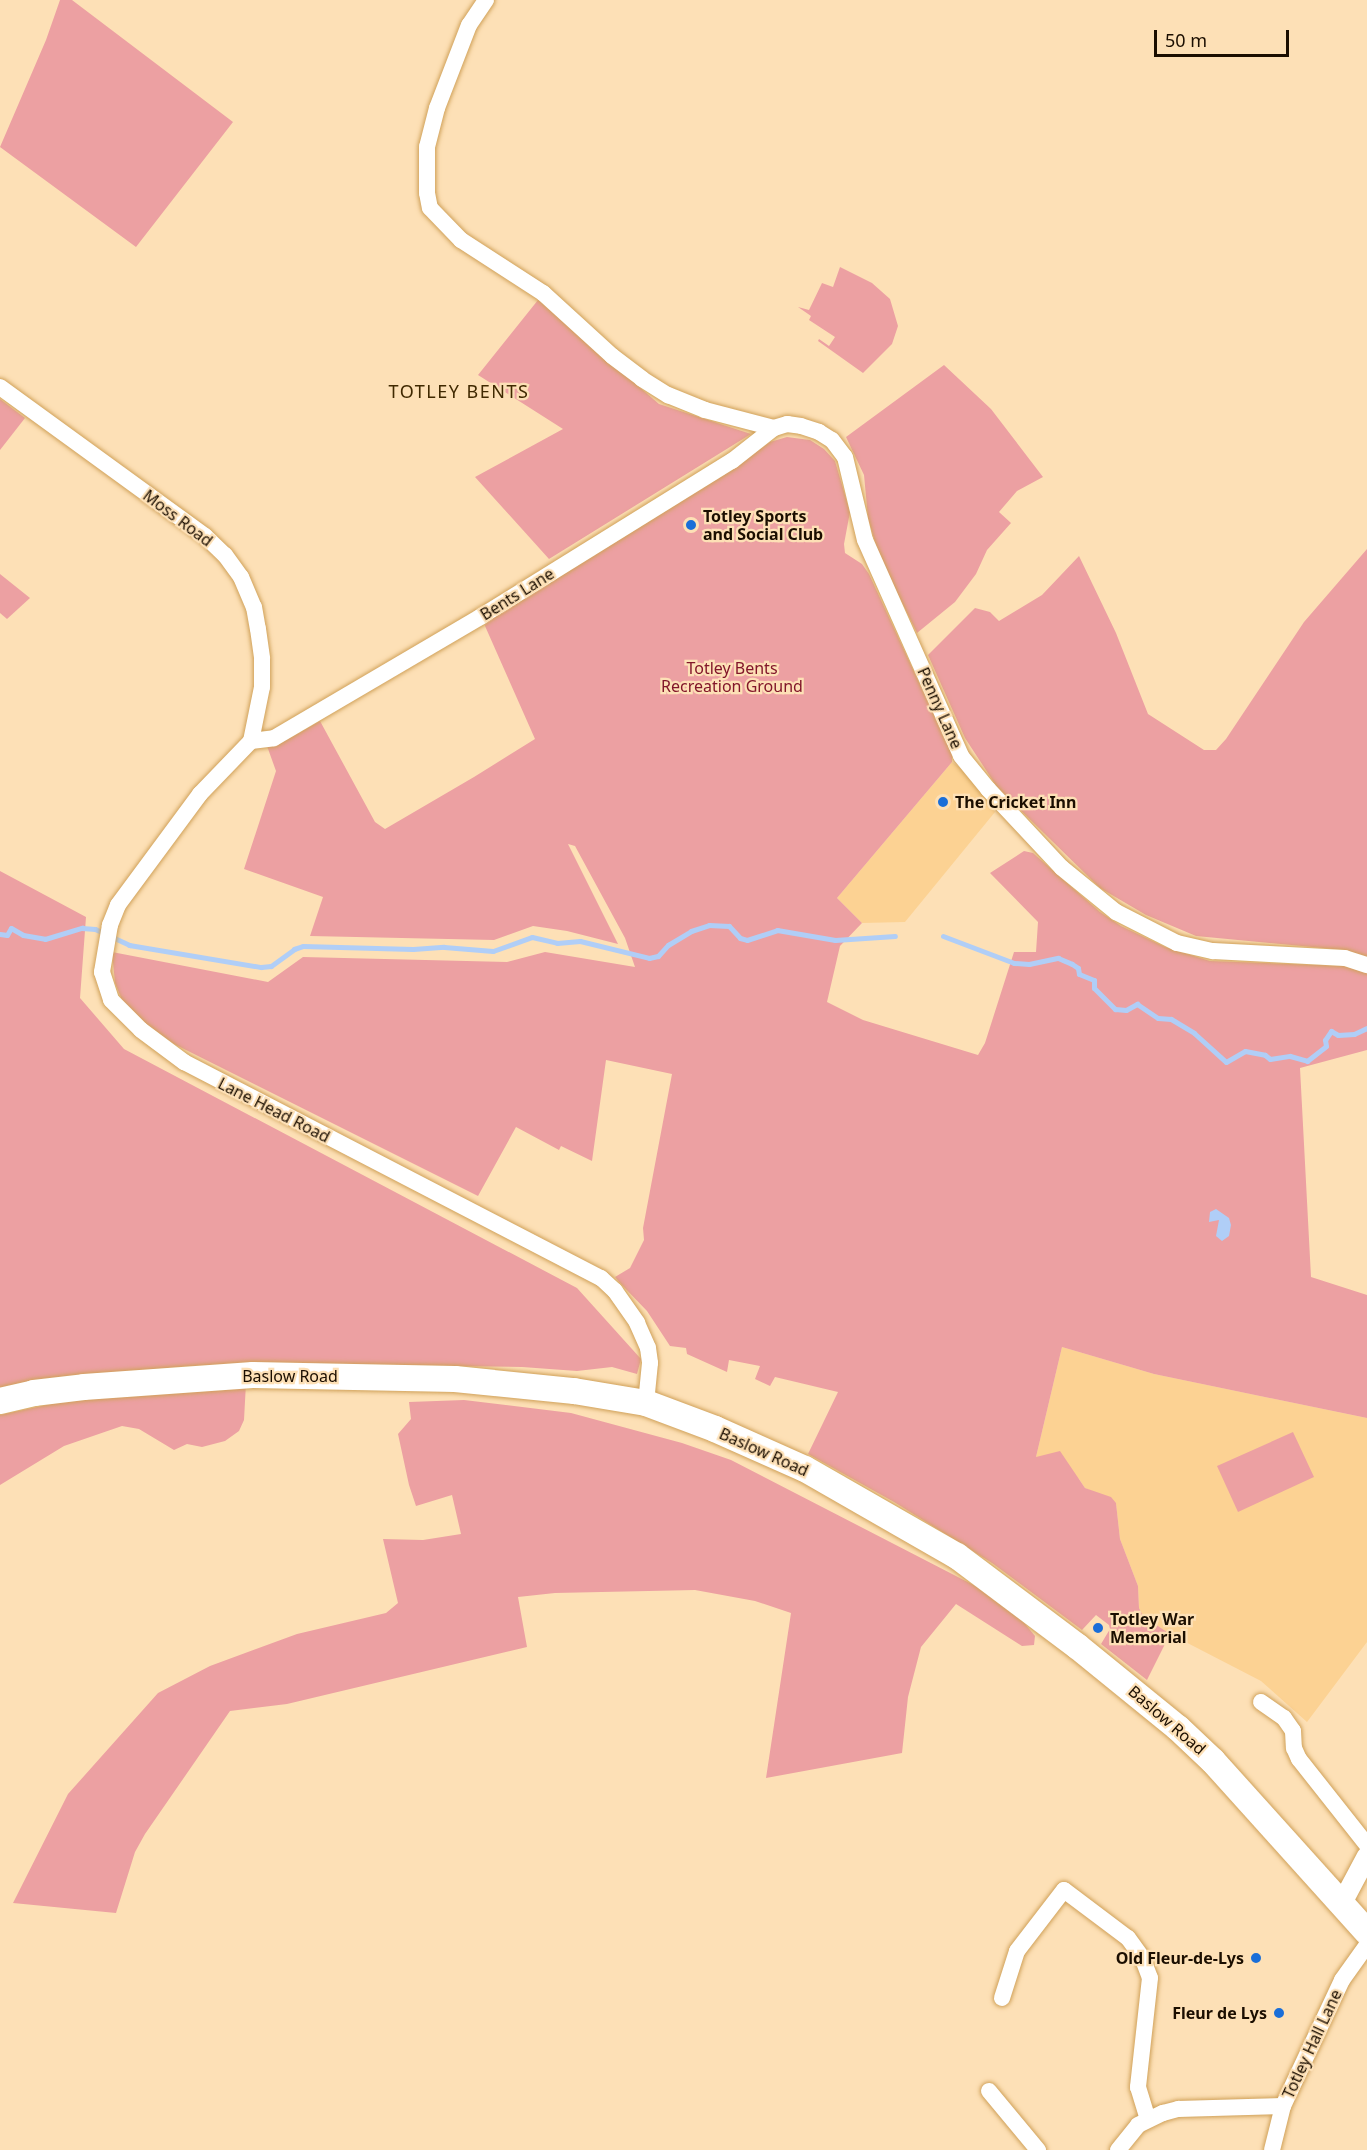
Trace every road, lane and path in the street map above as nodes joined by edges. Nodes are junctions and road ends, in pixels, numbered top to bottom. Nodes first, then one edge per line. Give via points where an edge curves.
1 (486, 0) edge
2 (0, 387) edge
3 (774, 428) junction
4 (251, 741) junction
5 (1367, 965) edge
6 (0, 1401) edge
7 (646, 1403) junction
8 (1262, 1702) dead end
9 (1367, 1845) edge
10 (1367, 1856) edge
11 (1342, 1904) junction
12 (1367, 1932) edge
13 (1367, 1945) edge
14 (1002, 1998) dead end
15 (989, 2091) dead end
16 (1283, 2106) junction
17 (1148, 2119) junction
18 (1038, 2150) edge
19 (1118, 2150) edge
20 (1272, 2150) edge

1 - 3 street, Penny Lane via 469,25 437,108 427,147 430,208 437,219 461,240 543,293 642,379 705,410
2 - 4 street, Moss Road via 205,536 233,566 254,607 262,659 262,687
3 - 4 street, Bents Lane via 732,461 480,617 274,738
3 - 5 street, Penny Lane via 787,424 819,432 839,448 849,467 865,540 961,756 1078,884 1116,912 1177,943 1213,951 1345,958
4 - 7 street, Lane Head Road via 200,794 118,905 110,925 102,972 111,1000 141,1030 184,1062 601,1278 637,1323 648,1348
6 - 7 main road, Baslow Road via 84,1387 254,1375 454,1379
7 - 11 main road, Baslow Road via 805,1469 957,1556 1178,1728 1213,1761
8 - 9 street via 1284,1718 1293,1731 1299,1759
10 - 11 street
11 - 12 main road, Baslow Road
13 - 16 street, Totley Hall Lane via 1342,1980
14 - 17 street via 1017,1951 1064,1890 1128,1938 1142,1957 1150,1978 1138,2087
15 - 18 street
16 - 17 street via 1178,2109
16 - 20 street, Totley Hall Lane
17 - 19 street via 1132,2130

